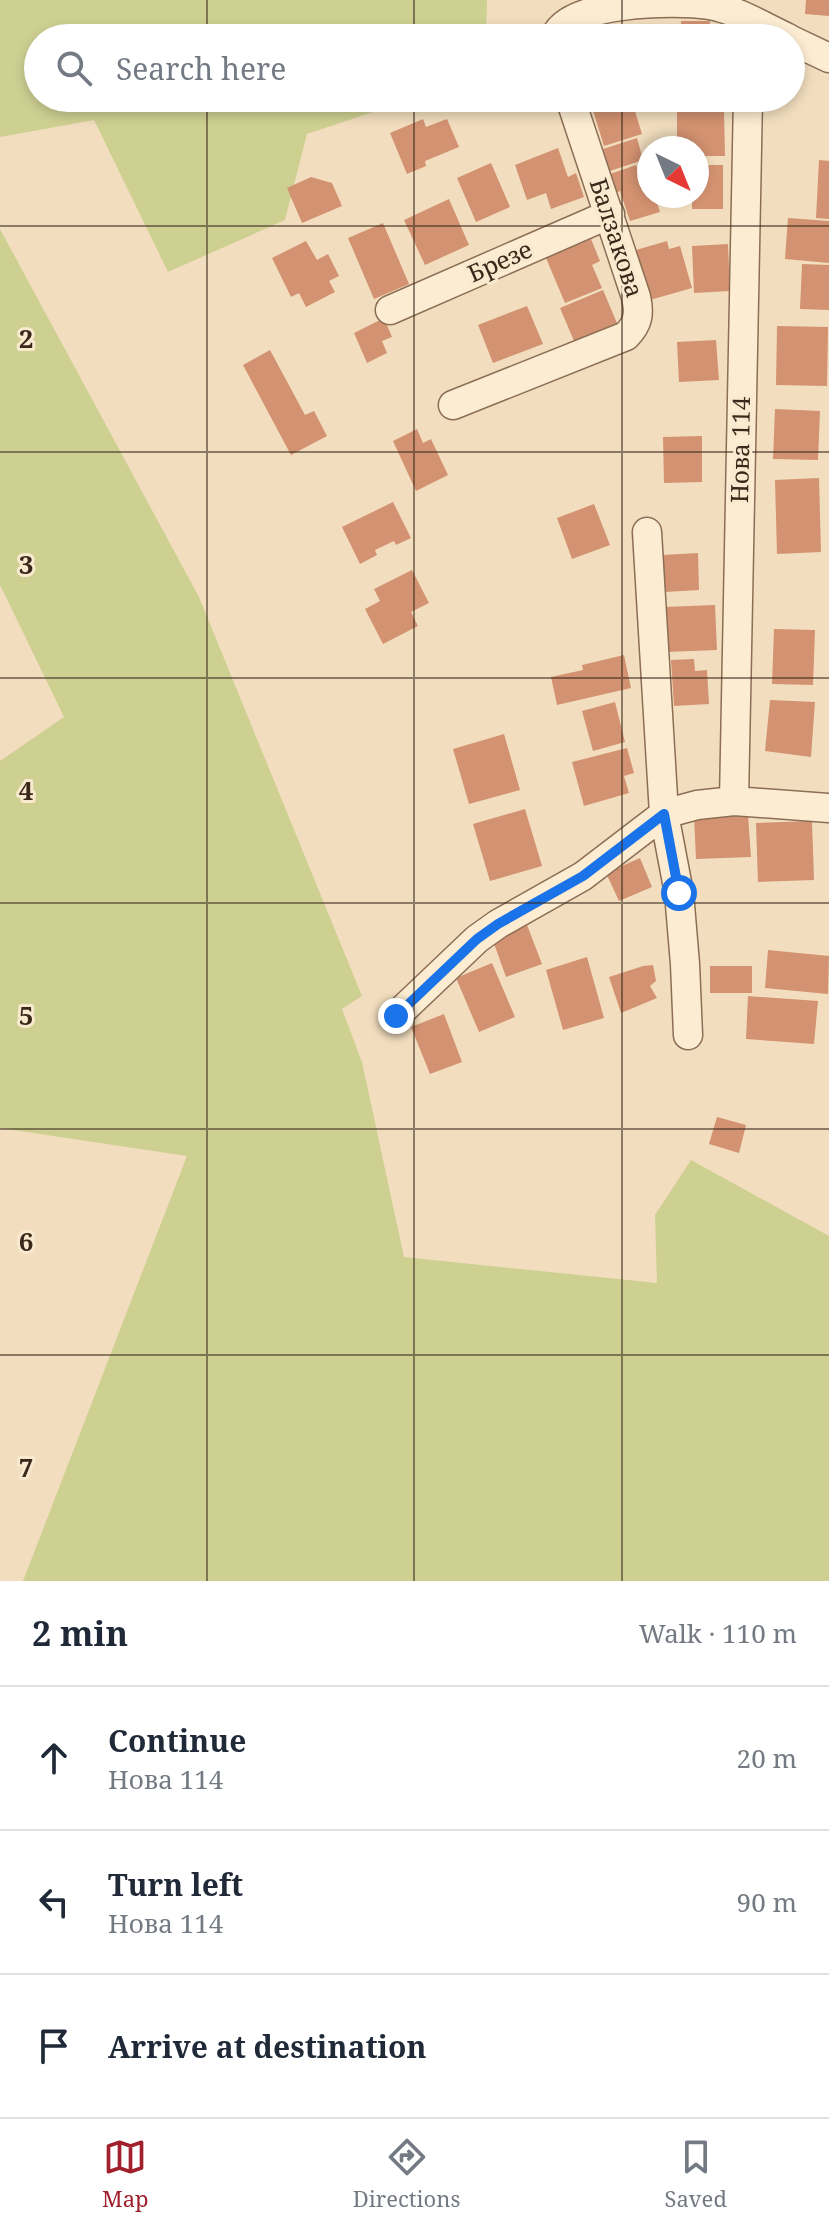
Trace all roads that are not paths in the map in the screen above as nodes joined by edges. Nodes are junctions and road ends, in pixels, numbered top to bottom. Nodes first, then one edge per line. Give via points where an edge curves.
1 (749, 19) edge
2 (564, 24) edge
3 (805, 47) edge
4 (829, 58) edge
5 (575, 112) edge
6 (748, 112) edge
7 (610, 214) junction
8 (390, 310) dead end
9 (453, 405) dead end
10 (647, 532) dead end
11 (734, 801) junction
12 (829, 808) edge
13 (664, 814) junction
14 (396, 1016) dead end
15 (688, 1035) dead end

1 - 2 street via 709,5 675,2 583,14
3 - 4 street
5 - 7 street, Балзакова
6 - 11 street, Нова 114
7 - 8 street, Брезе
7 - 9 street, Балзакова via 636,297 636,326 626,336
10 - 13 street
11 - 12 street
11 - 13 street
13 - 14 street via 583,876 477,939
13 - 15 street via 679,893

